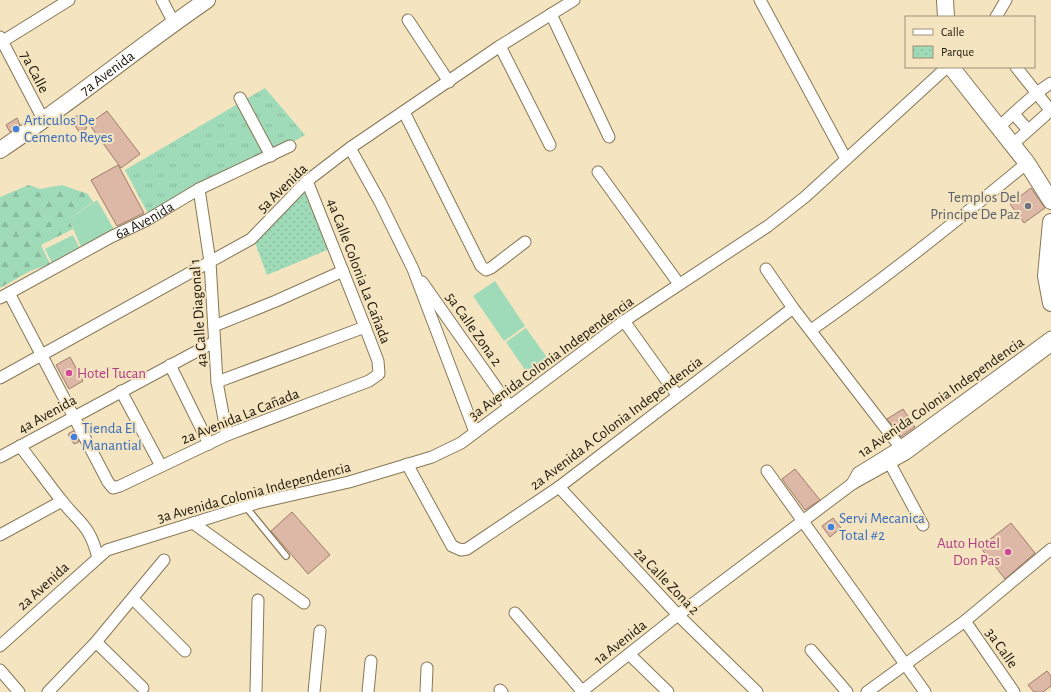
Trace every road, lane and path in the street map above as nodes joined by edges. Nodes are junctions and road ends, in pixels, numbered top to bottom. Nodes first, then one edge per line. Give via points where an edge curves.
1 (69, 0) edge
2 (162, 0) edge
3 (207, 0) edge
4 (574, 0) edge
5 (760, 0) edge
6 (945, 0) edge
7 (1006, 0) edge
8 (551, 14) junction
9 (946, 16) edge
10 (997, 16) edge
11 (408, 20) dead end
12 (174, 23) junction
13 (1, 39) edge
14 (500, 46) junction
15 (946, 68) edge
16 (952, 68) edge
17 (1017, 68) edge
18 (449, 82) junction
19 (1051, 83) edge
20 (1036, 92) junction
21 (240, 98) dead end
22 (1051, 110) edge
23 (404, 112) junction
24 (1014, 114) junction
25 (44, 121) junction
26 (998, 128) junction
27 (1028, 130) junction
28 (609, 137) dead end
29 (550, 145) dead end
30 (1012, 145) junction
31 (290, 146) dead end
32 (350, 148) junction
33 (0, 150) edge
34 (271, 156) junction
35 (846, 160) junction
36 (1027, 164) junction
37 (598, 172) dead end
38 (307, 181) junction
39 (199, 190) junction
40 (1051, 201) edge
41 (1051, 222) edge
42 (525, 242) dead end
43 (210, 262) junction
44 (413, 269) junction
45 (766, 269) dead end
46 (343, 270) junction
47 (679, 284) junction
48 (4, 295) edge
49 (1051, 303) edge
50 (793, 308) junction
51 (624, 321) junction
52 (214, 326) junction
53 (365, 327) junction
54 (811, 330) junction
55 (1051, 337) edge
56 (214, 342) junction
57 (1051, 346) edge
58 (43, 355) junction
59 (170, 364) junction
60 (379, 374) joint
61 (0, 378) edge
62 (217, 382) junction
63 (121, 391) junction
64 (677, 395) junction
65 (510, 407) junction
66 (74, 416) junction
67 (475, 432) junction
68 (227, 435) junction
69 (208, 444) junction
70 (20, 446) junction
71 (903, 450) junction
72 (0, 457) edge
73 (887, 460) junction
74 (407, 464) junction
75 (161, 466) junction
76 (767, 471) dead end
77 (559, 487) junction
78 (62, 501) junction
79 (246, 507) junction
80 (803, 520) junction
81 (193, 523) junction
82 (922, 525) dead end
83 (0, 535) edge
84 (108, 550) joint
85 (1051, 550) edge
86 (286, 556) dead end
87 (98, 558) junction
88 (164, 560) dead end
89 (133, 599) junction
90 (258, 600) dead end
91 (304, 603) dead end
92 (515, 613) dead end
93 (678, 615) junction
94 (966, 621) junction
95 (320, 631) dead end
96 (96, 642) junction
97 (0, 646) edge
98 (811, 650) dead end
99 (185, 651) dead end
100 (629, 654) junction
101 (370, 661) dead end
102 (906, 664) junction
103 (427, 668) dead end
104 (0, 670) edge
105 (143, 688) dead end
106 (19, 692) edge
107 (48, 692) edge
108 (256, 692) edge
109 (314, 692) edge
110 (368, 692) edge
111 (426, 692) edge
112 (581, 692) edge
113 (668, 692) edge
114 (757, 692) edge
115 (847, 692) edge
116 (867, 692) edge
117 (925, 692) edge
118 (1014, 692) edge

1 - 13 street
2 - 12 street
3 - 12 street
4 - 8 street, 5a Avenida
5 - 35 street
6 - 9 street
7 - 10 street
8 - 14 street, 5a Avenida
8 - 28 street
11 - 18 street
12 - 25 street, 7a Avenida
13 - 25 street, 7a Calle
14 - 18 street, 5a Avenida
14 - 29 street
15 - 35 street, 3a Avenida Colonia Independencia
16 - 26 street
17 - 20 street
18 - 23 street, 5a Avenida
19 - 20 street
20 - 22 street
20 - 24 street
21 - 34 street
22 - 27 street
23 - 32 street, 5a Avenida
23 - 42 street via 481,266 486,270 491,268
24 - 26 street
24 - 27 street
25 - 33 street, 7a Avenida
26 - 30 street
27 - 30 street
30 - 36 street
31 - 34 street, 6a Avenida
32 - 38 street, 5a Avenida
32 - 44 street
34 - 39 street, 6a Avenida
35 - 47 street, 3a Avenida Colonia Independencia via 768,226
36 - 40 street
36 - 54 street via 950,227
37 - 47 street
38 - 43 street, 5a Avenida via 251,239
38 - 46 street, 4a Calle Colonia La Cañada
39 - 43 street, 4a Calle Diagonal 1
39 - 48 street, 6a Avenida
41 - 49 street via 1046,276
43 - 52 street, 4a Calle Diagonal 1
43 - 58 street, 5a Avenida
44 - 65 street, 5a Calle Zona 2
44 - 67 street
45 - 50 street
46 - 52 street
46 - 53 street, 4a Calle Colonia La Cañada
47 - 51 street, 3a Avenida Colonia Independencia
48 - 58 street
50 - 54 street
50 - 64 street, 2a Avenida A Colonia Independencia
51 - 64 street
51 - 65 street, 3a Avenida Colonia Independencia
52 - 56 street, 4a Calle Diagonal 1
53 - 60 street, 4a Calle Colonia La Cañada via 378,361
53 - 62 street
54 - 71 street
55 - 71 street, 1a Avenida Colonia Independencia
56 - 59 street, 4a Avenida
56 - 62 street, 4a Calle Diagonal 1
57 - 71 street, 1a Avenida Colonia Independencia
58 - 61 street, 5a Avenida
58 - 66 street
59 - 63 street, 4a Avenida
59 - 69 street
60 - 68 street, 2a Avenida La Cañada via 369,381
62 - 68 street, 4a Calle Diagonal 1
63 - 66 street, 4a Avenida
63 - 75 street
64 - 77 street, 2a Avenida A Colonia Independencia
65 - 67 street, 3a Avenida Colonia Independencia
66 - 70 street, 4a Avenida
66 - 75 street, 2a Avenida La Cañada via 113,488
67 - 74 street, 3a Avenida Colonia Independencia via 449,450
68 - 69 street, 2a Avenida La Cañada
69 - 75 street, 2a Avenida La Cañada
70 - 72 street, 4a Avenida
70 - 78 street
71 - 73 street, 1a Avenida Colonia Independencia
73 - 80 street, 1a Avenida Colonia Independencia
73 - 82 street
74 - 77 street, 2a Avenida A Colonia Independencia via 452,546 461,550 467,549
74 - 79 street, 3a Avenida Colonia Independencia via 349,482
76 - 80 street
77 - 93 street, 2a Calle Zona 2
78 - 83 street
78 - 87 street via 88,530
79 - 81 street, 3a Avenida Colonia Independencia
79 - 86 lane
80 - 93 street, 1a Avenida Colonia Independencia
80 - 102 street
81 - 84 street, 3a Avenida Colonia Independencia
81 - 91 street
84 - 87 street, 2a Avenida
85 - 94 street
87 - 97 street, 2a Avenida
88 - 89 street
89 - 96 street
89 - 99 street
90 - 108 street
92 - 112 street
93 - 100 street, 1a Avenida
93 - 114 street, 2a Calle Zona 2
94 - 102 street
94 - 118 street, 3a Calle
95 - 109 street
96 - 105 street
96 - 107 street
98 - 115 street
100 - 112 street, 1a Avenida
100 - 113 street
101 - 110 street
102 - 116 street
102 - 117 street
103 - 111 street
104 - 106 street

